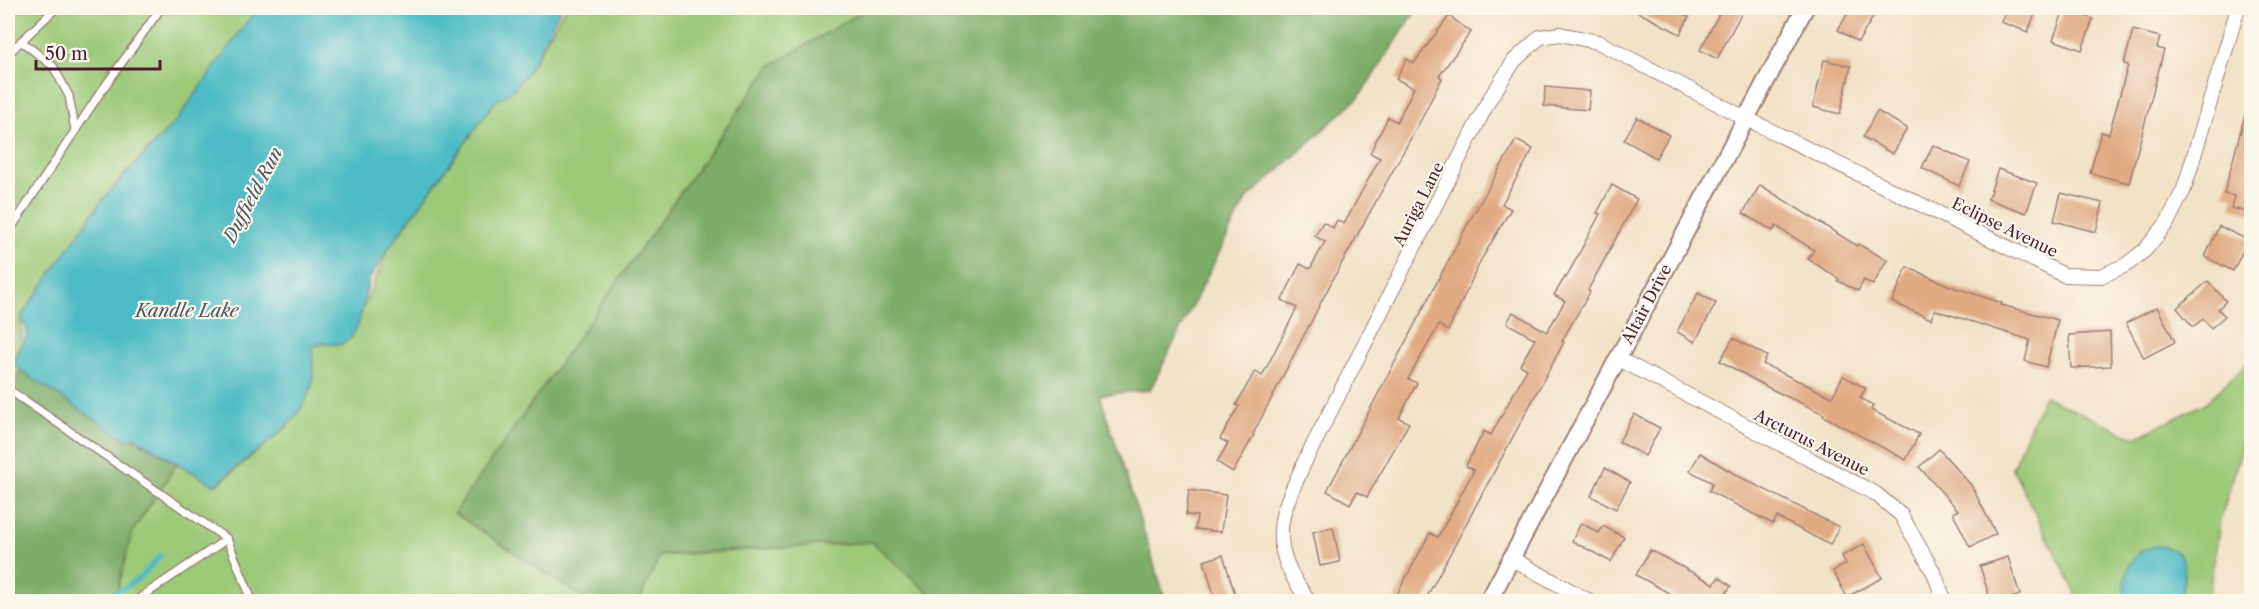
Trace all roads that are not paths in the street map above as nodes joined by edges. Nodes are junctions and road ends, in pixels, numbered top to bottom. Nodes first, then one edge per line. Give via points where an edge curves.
1 (56, 8) edge
2 (161, 8) edge
3 (1805, 8) edge
4 (2238, 8) edge
5 (21, 42) junction
6 (8, 54) edge
7 (1745, 118) junction
8 (75, 130) junction
9 (8, 233) edge
10 (1617, 358) junction
11 (8, 389) edge
12 (228, 539) junction
13 (1512, 560) junction
14 (134, 602) edge
15 (234, 602) edge
16 (1310, 602) edge
17 (1488, 602) edge
18 (1591, 602) edge
19 (1945, 602) edge

1 - 5 lane
2 - 8 lane
3 - 7 street, Altair Drive
4 - 7 street, Eclipse Avenue via 2184,189 2167,223 2145,250 2126,265 2101,276 2064,275
5 - 6 lane
5 - 8 lane via 53,66 69,96
7 - 10 street, Altair Drive
7 - 16 street, Auriga Lane via 1598,42 1579,37 1540,37 1514,60 1489,100 1294,486 1281,528 1283,547 1291,573
8 - 9 lane
10 - 13 street, Altair Drive
10 - 19 street, Arcturus Avenue via 1876,494 1901,515 1934,573
11 - 12 lane
12 - 14 lane
12 - 15 lane via 250,595
13 - 17 street, Altair Drive
13 - 18 street

